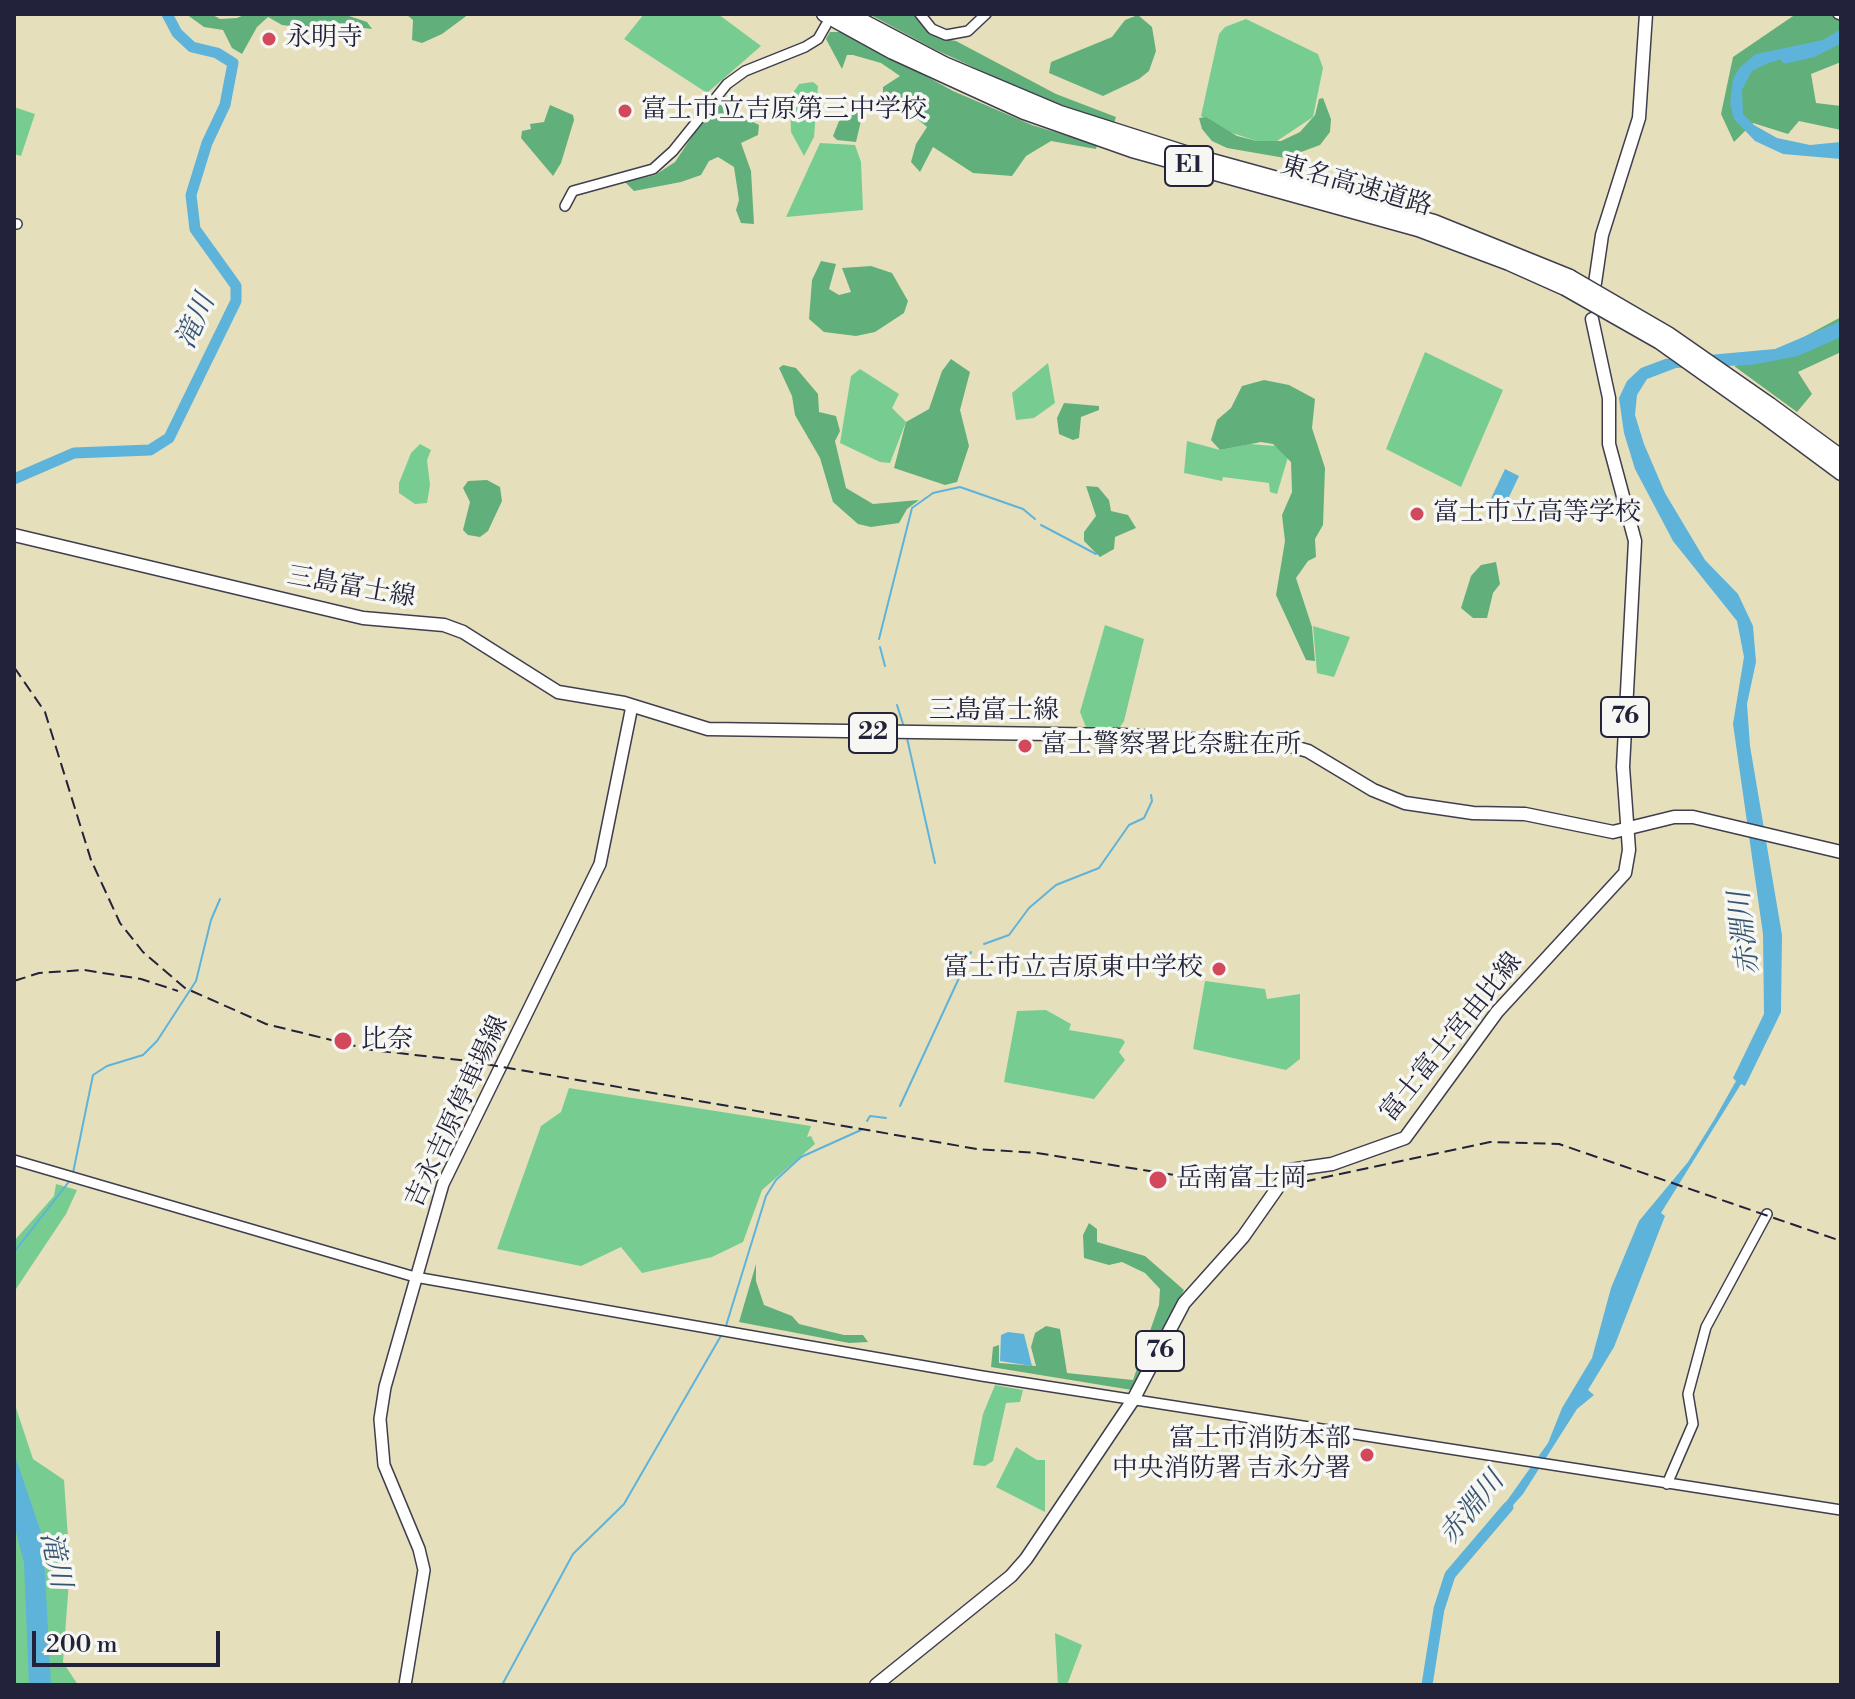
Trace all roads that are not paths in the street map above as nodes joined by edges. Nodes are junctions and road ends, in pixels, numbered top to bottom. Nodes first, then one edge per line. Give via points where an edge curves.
1 (849, 14) edge
2 (920, 14) edge
3 (986, 14) edge
4 (1646, 14) edge
5 (825, 19) edge
6 (565, 206) dead end
7 (1568, 283) junction
8 (1595, 283) dead end
9 (1592, 319) dead end
10 (1765, 409) junction
11 (1841, 457) edge
12 (1841, 473) edge
13 (14, 535) edge
14 (632, 706) junction
15 (1628, 830) junction
16 (1841, 852) edge
17 (14, 1160) edge
18 (1767, 1214) dead end
19 (415, 1277) junction
20 (1133, 1400) junction
21 (1667, 1484) junction
22 (1841, 1510) edge
23 (405, 1685) edge
24 (876, 1685) edge

1 - 7 highway, 東名高速道路 / E1 via 944,64 1060,113 1434,222
2 - 3 street via 932,29 946,35 968,31
4 - 8 main road via 1639,118 1602,235
5 - 6 street via 818,39 727,84 653,169 573,191
5 - 7 highway, 東名高速道路 / E1 via 1024,112 1146,154 1418,229
7 - 10 highway, 東名高速道路 / E1, bridge via 1668,334
9 - 15 main road, 富士富士宮由比線 / 76 via 1609,398 1609,444 1635,541 1623,767
10 - 11 highway, 東名高速道路 / E1
10 - 12 highway, 東名高速道路 / E1
13 - 14 main road, 三島富士線 / 22 via 363,618 444,625 558,692
14 - 15 main road, 三島富士線 / 22 via 726,731 1123,735 1287,745 1405,803
14 - 19 main road, 吉永吉原停車場線 via 600,864 443,1184
15 - 16 main road, 三島富士線 / 22 via 1693,817
15 - 20 main road, 富士富士宮由比線 / 76 via 1625,873 1497,1012 1405,1138 1332,1164 1290,1170 1243,1237 1184,1303
17 - 19 street
18 - 21 street via 1706,1327 1688,1394 1693,1424
19 - 20 street
19 - 23 main road, 吉永吉原停車場線 via 380,1419 384,1465 424,1570
20 - 21 street
20 - 24 main road, 富士富士宮由比線 / 76 via 1011,1576
21 - 22 street

